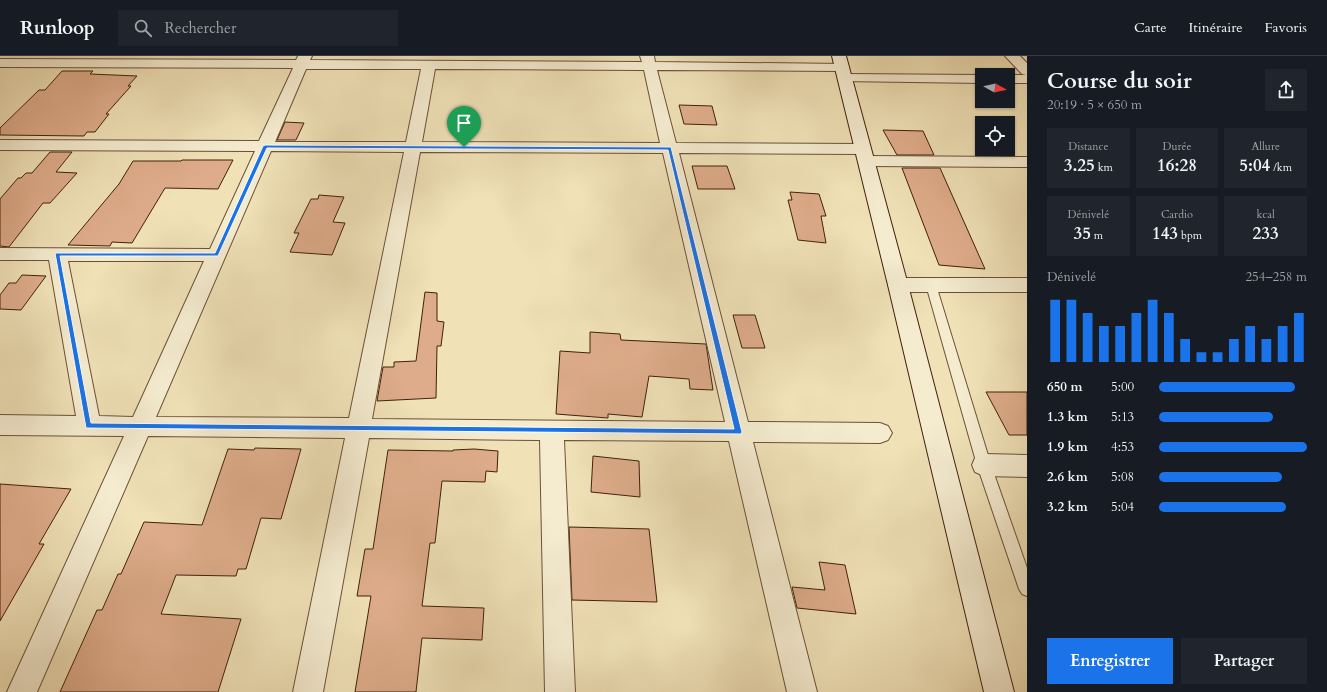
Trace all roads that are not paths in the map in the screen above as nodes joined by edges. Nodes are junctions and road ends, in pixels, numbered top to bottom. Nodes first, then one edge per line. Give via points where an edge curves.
1 (1012, 56) edge
2 (303, 60) edge
3 (648, 61) edge
4 (819, 62) edge
5 (0, 63) edge
6 (429, 65) junction
7 (842, 67) edge
8 (1027, 71) edge
9 (975, 78) edge
10 (1015, 79) edge
11 (1027, 79) edge
12 (0, 145) edge
13 (265, 146) junction
14 (413, 147) junction
15 (670, 148) junction
16 (865, 155) junction
17 (1027, 162) edge
18 (0, 254) edge
19 (56, 254) junction
20 (216, 255) junction
21 (898, 284) junction
22 (931, 285) junction
23 (1027, 286) edge
24 (0, 425) edge
25 (88, 426) junction
26 (140, 426) junction
27 (359, 428) junction
28 (552, 430) junction
29 (739, 432) junction
30 (880, 433) dead end
31 (984, 465) junction
32 (1027, 466) edge
33 (1027, 589) edge
34 (22, 692) edge
35 (308, 692) edge
36 (560, 692) edge
37 (802, 692) edge
38 (1000, 692) edge

1 - 8 street
2 - 5 street
2 - 6 street
2 - 13 street
3 - 4 street
3 - 6 street
3 - 15 street
4 - 7 street
6 - 14 street
7 - 9 street
7 - 16 street
10 - 11 street
12 - 13 street
13 - 14 street
13 - 20 street
14 - 15 street
14 - 27 street
15 - 16 street
15 - 29 street
16 - 17 street
16 - 21 street
18 - 19 street
19 - 20 street
19 - 25 street
20 - 26 street
21 - 22 street
21 - 38 street
22 - 23 street
22 - 31 lane
24 - 25 street
25 - 26 street
26 - 27 street
26 - 34 street
27 - 28 street
27 - 35 street
28 - 29 street
28 - 36 street
29 - 30 street
29 - 37 street
31 - 32 street
31 - 33 lane

